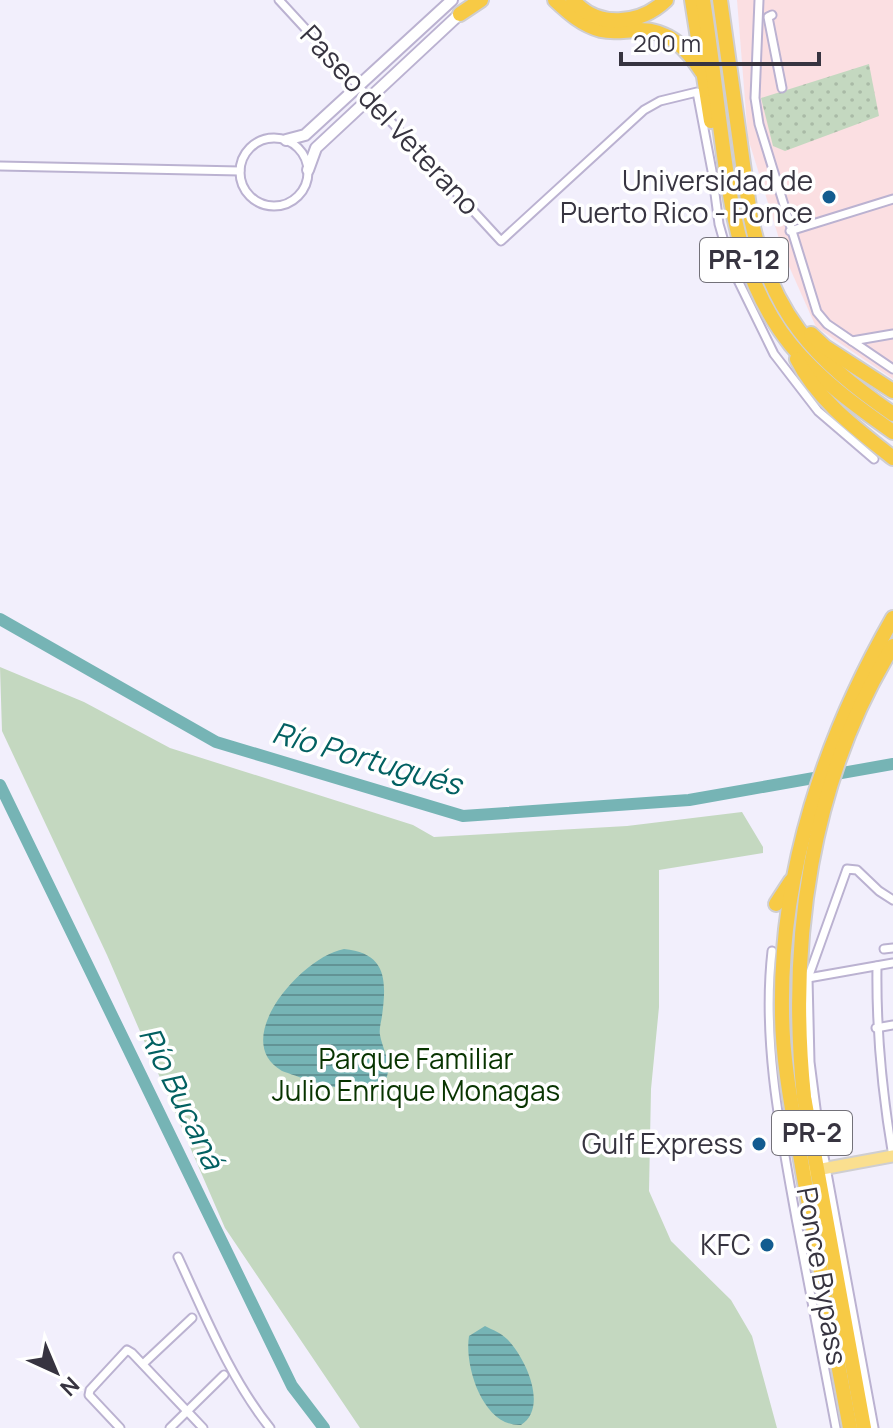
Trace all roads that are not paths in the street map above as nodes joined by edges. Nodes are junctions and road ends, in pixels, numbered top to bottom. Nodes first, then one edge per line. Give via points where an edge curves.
1 (279, 0) edge
2 (452, 0) edge
3 (478, 0) edge
4 (555, 0) edge
5 (573, 0) edge
6 (666, 0) edge
7 (692, 0) edge
8 (703, 0) edge
9 (720, 0) edge
10 (730, 0) edge
11 (759, 0) edge
12 (460, 14) joint
13 (758, 20) junction
14 (702, 72) junction
15 (730, 77) junction
16 (357, 87) junction
17 (782, 88) dead end
18 (368, 99) junction
19 (286, 140) junction
20 (0, 166) edge
21 (726, 167) junction
22 (308, 170) junction
23 (240, 171) junction
24 (893, 199) edge
25 (790, 231) junction
26 (779, 298) junction
27 (893, 334) edge
28 (851, 341) junction
29 (790, 344) junction
30 (893, 369) edge
31 (893, 391) edge
32 (893, 414) edge
33 (893, 432) edge
34 (893, 458) edge
35 (874, 459) dead end
36 (893, 618) edge
37 (893, 646) edge
38 (795, 874) junction
39 (893, 900) edge
40 (776, 904) dead end
41 (772, 951) dead end
42 (893, 963) edge
43 (877, 966) junction
44 (808, 978) junction
45 (893, 1025) edge
46 (876, 1028) junction
47 (778, 1050) junction
48 (893, 1088) edge
49 (882, 1090) junction
50 (893, 1156) edge
51 (823, 1169) junction
52 (804, 1173) junction
53 (178, 1257) dead end
54 (192, 1318) dead end
55 (143, 1364) junction
56 (224, 1375) dead end
57 (188, 1412) junction
58 (120, 1428) edge
59 (170, 1428) edge
60 (203, 1428) edge
61 (270, 1428) edge
62 (836, 1428) edge
63 (850, 1428) edge
64 (864, 1428) edge
65 (874, 1428) edge

1 - 16 street, Paseo del Veterano
2 - 16 street
3 - 12 highway
4 - 14 highway via 596,28 663,34 684,48
5 - 6 highway via 592,15 619,20 643,16
7 - 14 highway
8 - 21 highway, PR-12
9 - 15 highway, PR-12
10 - 15 highway
11 - 13 street
12 - 18 street
13 - 17 street via 770,16
13 - 25 street via 755,98
14 - 21 highway via 717,150
15 - 26 highway, PR-12 via 752,227
16 - 18 street, Paseo del Veterano
16 - 19 street via 305,135
18 - 22 street via 316,148
18 - 35 street, Paseo del Veterano via 501,241 644,110 697,92 731,266 774,354 818,411
19 - 22 street via 301,152
19 - 23 street via 255,144
20 - 23 street
21 - 29 highway, PR-12 via 748,271
22 - 23 street via 298,196 271,206 249,195
24 - 25 street
25 - 28 street via 817,312
26 - 31 highway via 825,347
26 - 32 highway, PR-12 via 829,366
27 - 28 street
28 - 30 street
29 - 33 highway, PR-12 via 844,397
29 - 34 highway via 813,384
36 - 38 highway, Ponce Bypass / PR-2 via 820,777
37 - 51 highway, Ponce Bypass / PR-2 via 858,715 831,786 804,905 800,1051 804,1097
38 - 40 highway
38 - 47 highway, Ponce Bypass / PR-2
39 - 44 street via 857,870 847,869
41 - 47 street via 769,997
42 - 43 street
43 - 44 street
43 - 46 street
44 - 51 street via 810,1062
45 - 46 street
46 - 49 street
47 - 52 highway, Ponce Bypass / PR-2
47 - 62 street via 773,1078
48 - 49 street
49 - 50 street
50 - 51 main road
51 - 52 main road
51 - 64 highway, Ponce Bypass / PR-2
51 - 65 street
52 - 63 highway, Ponce Bypass / PR-2
53 - 61 street via 214,1335
54 - 55 street
55 - 57 street
55 - 58 street via 127,1350 90,1390
56 - 57 street
57 - 59 street
57 - 60 street

